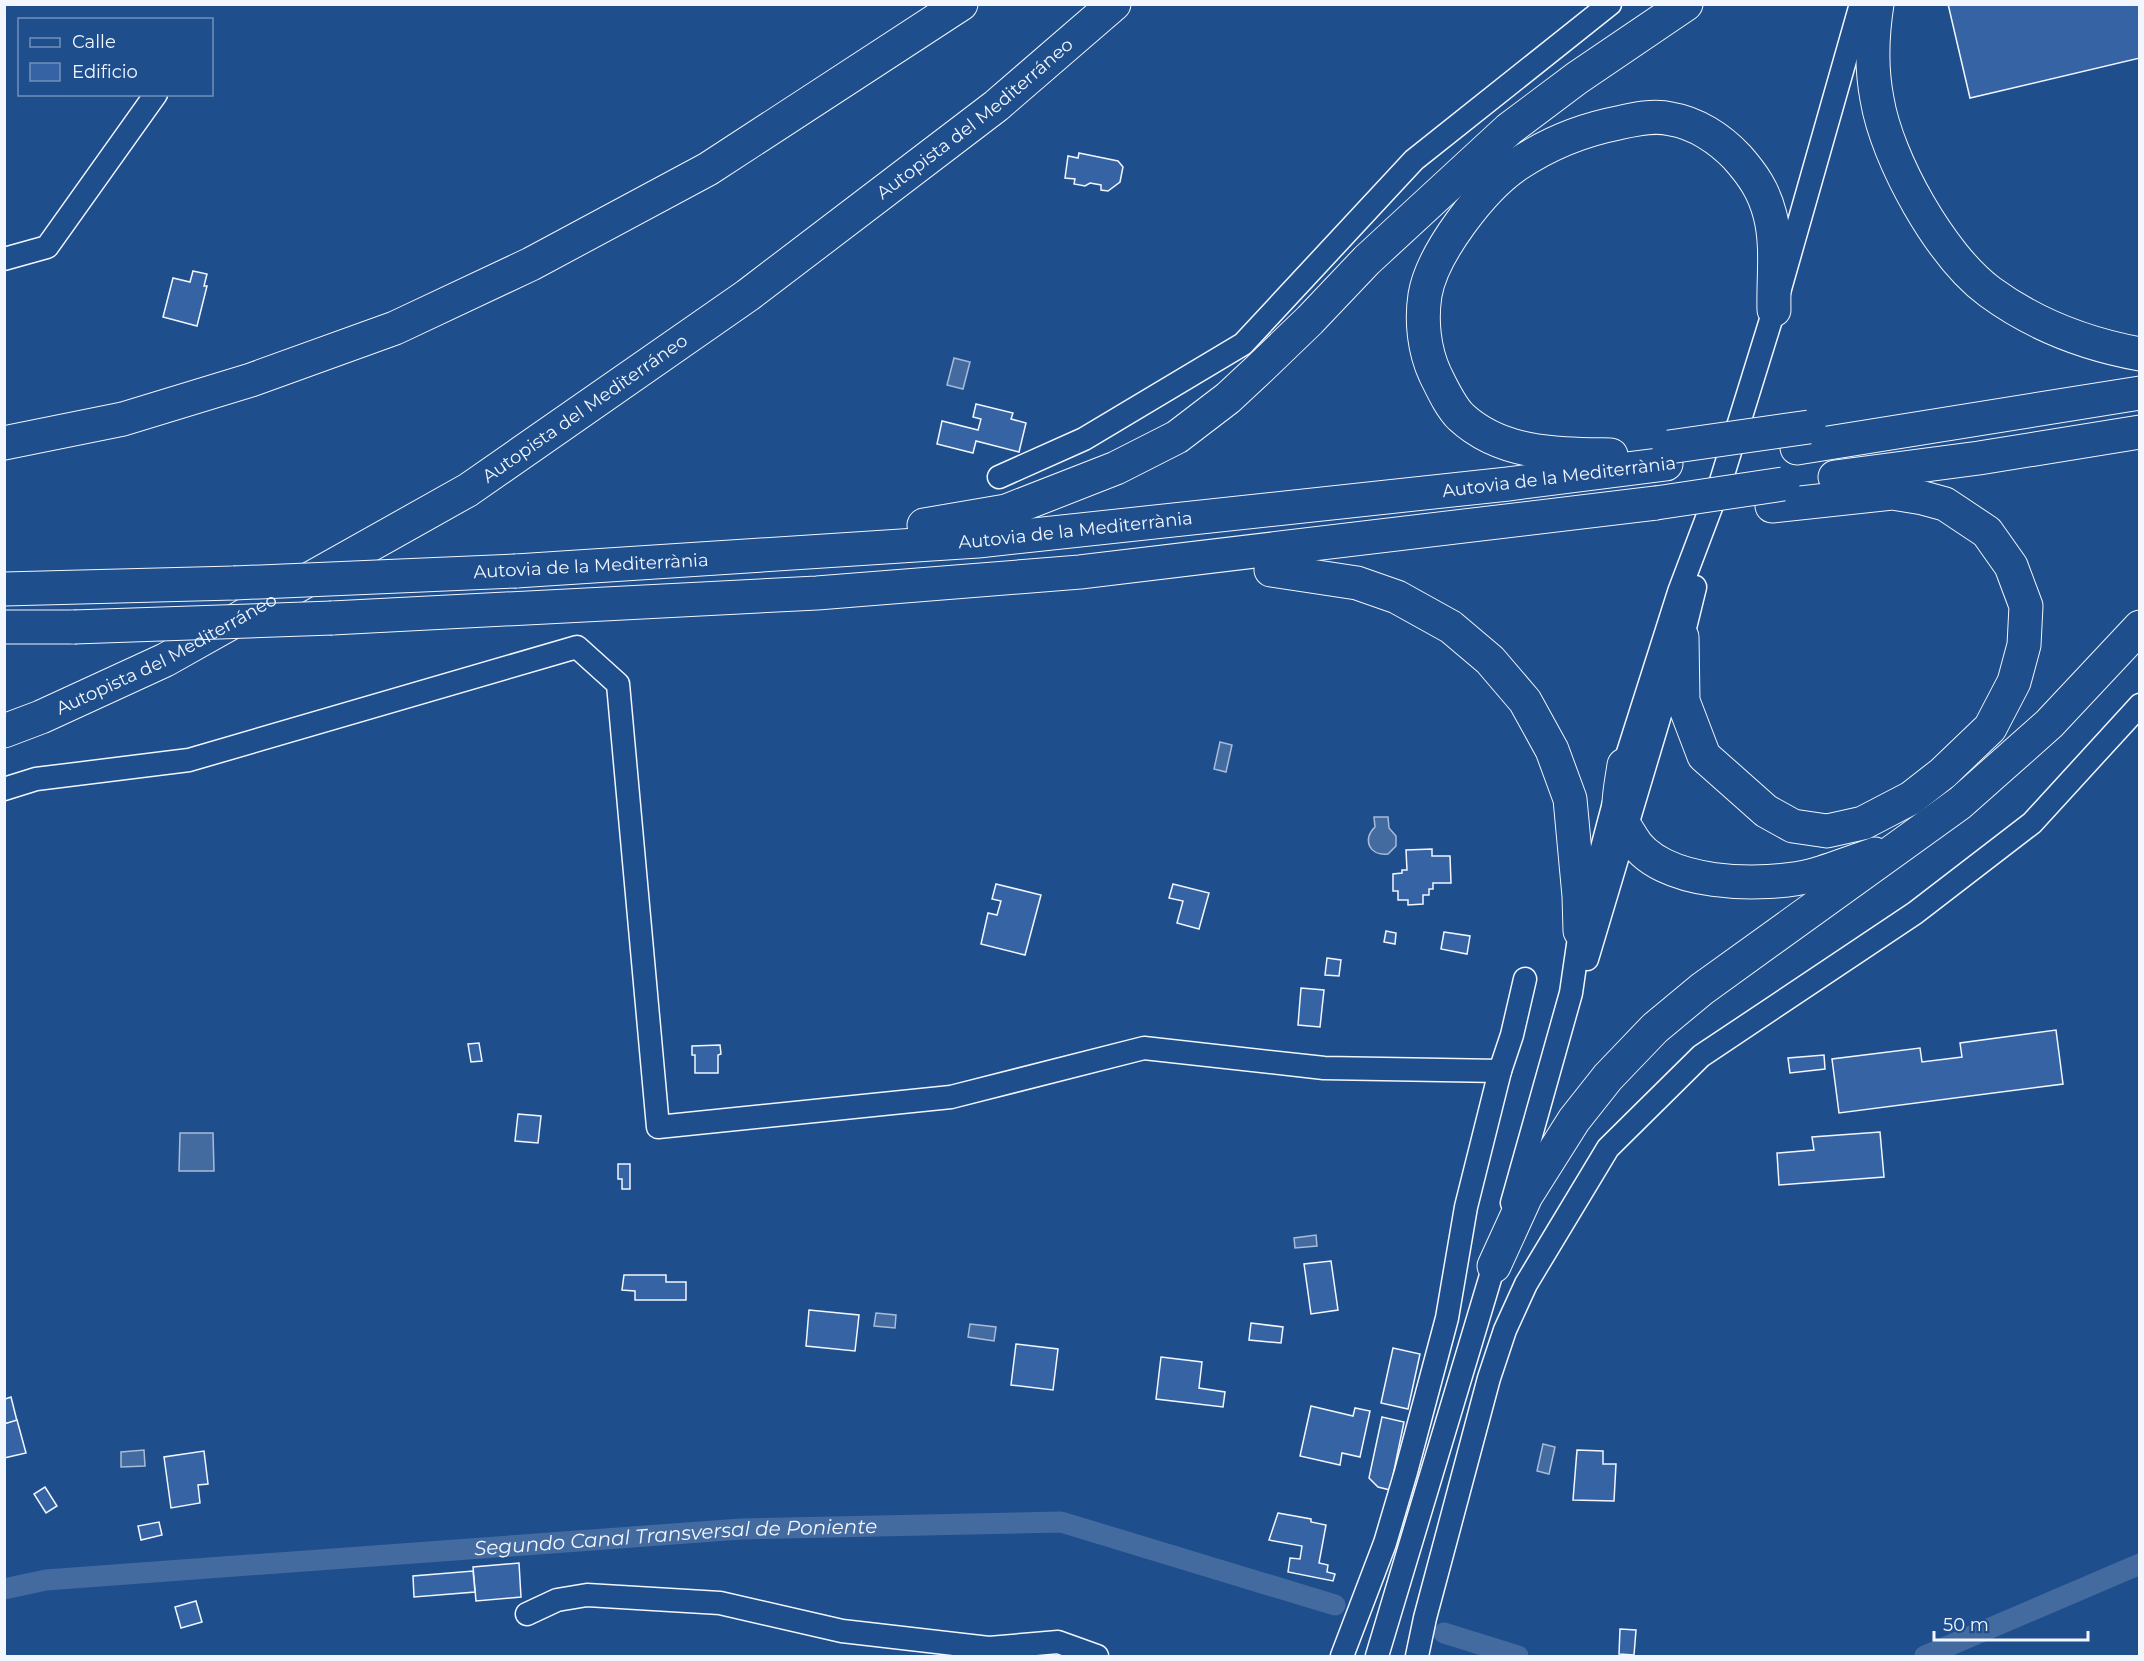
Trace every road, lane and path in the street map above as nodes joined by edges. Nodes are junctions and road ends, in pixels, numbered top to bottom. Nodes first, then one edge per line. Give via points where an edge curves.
1 (961, 4) edge
2 (1114, 4) edge
3 (1610, 4) edge
4 (1686, 4) edge
5 (1865, 6) edge
6 (155, 96) edge
7 (4, 259) edge
8 (1773, 310) junction
9 (2139, 354) edge
10 (2139, 374) edge
11 (2139, 393) edge
12 (2139, 432) edge
13 (1803, 437) junction
14 (4, 443) edge
15 (1668, 455) junction
16 (999, 477) dead end
17 (1721, 481) junction
18 (1778, 495) junction
19 (1654, 512) junction
20 (730, 557) junction
21 (1271, 570) junction
22 (1080, 572) junction
23 (4, 589) edge
24 (4, 627) edge
25 (2139, 627) edge
26 (1683, 637) junction
27 (2139, 705) edge
28 (4, 731) edge
29 (1624, 765) junction
30 (4, 789) edge
31 (1626, 828) junction
32 (1911, 839) junction
33 (1580, 930) junction
34 (1525, 979) dead end
35 (1571, 993) junction
36 (1500, 1071) junction
37 (1494, 1266) junction
38 (527, 1614) dead end
39 (1097, 1656) edge
40 (1342, 1656) edge
41 (1377, 1656) edge
42 (1417, 1656) edge

1 - 14 highway via 708,169 531,264 395,328 251,380 123,419
2 - 28 highway, Autopista del Mediterráneo via 996,106 748,295 468,490 165,660
3 - 16 street via 1414,160 1243,344 1084,439
4 - 20 highway via 1509,129 1367,260 1250,378 1177,437 1116,468 1006,511 918,525 774,538
5 - 8 street
5 - 9 highway via 1877,101 1889,141 1909,188 1952,256 1988,291 2040,323 2109,349
6 - 7 street via 47,247
8 - 15 highway via 1773,236 1770,215 1756,178 1726,145 1701,129 1671,119 1642,118 1601,126 1553,143 1516,165 1483,193 1434,266 1425,294 1424,333 1429,361 1460,416 1494,440 1533,450
8 - 17 street
10 - 13 highway
11 - 13 highway, Autovia de la Mediterrània
12 - 18 highway, Autovia de la Mediterrània
13 - 15 highway, Autovia de la Mediterrània
15 - 20 highway, Autovia de la Mediterrània via 1496,486 978,541
17 - 26 street
17 - 29 street via 1679,592
18 - 19 highway, Autovia de la Mediterrània, bridge
18 - 26 highway via 1892,493 1923,498 1945,504 1987,532 2011,566 2026,606 2024,645 2014,682 1990,728 1911,798 1863,823 1827,831 1792,826 1766,811 1704,756 1683,701
19 - 21 highway
19 - 22 highway, Autovia de la Mediterrània
20 - 23 highway, Autovia de la Mediterrània, bridge via 516,571
21 - 22 highway via 1136,581
21 - 33 highway via 1357,583 1397,597 1450,627 1490,660 1525,701 1552,750 1570,799
22 - 24 highway, Autovia de la Mediterrània, bridge via 805,593 332,618
25 - 32 highway via 2049,724 1960,803
26 - 31 street
27 - 42 street via 2032,823 1915,913 1701,1056 1608,1148 1526,1284 1504,1330
29 - 31 highway via 1619,813
29 - 33 street
30 - 36 street via 36,779 189,760 577,647 618,684 658,1127 951,1097 1144,1048 1324,1068
31 - 32 highway via 1636,846 1671,870 1706,878 1761,882 1812,875
31 - 35 street via 1590,952
32 - 37 highway via 1702,989 1655,1028 1574,1120 1526,1196
33 - 35 street
34 - 36 street
35 - 37 street
36 - 40 street via 1466,1206 1447,1318 1409,1461 1385,1543
37 - 41 street
38 - 39 street via 557,1600 587,1595 720,1603 842,1631 989,1648 1058,1642

